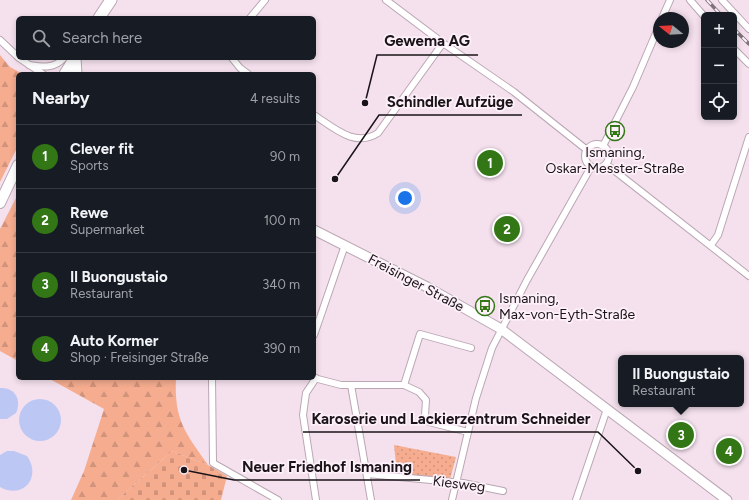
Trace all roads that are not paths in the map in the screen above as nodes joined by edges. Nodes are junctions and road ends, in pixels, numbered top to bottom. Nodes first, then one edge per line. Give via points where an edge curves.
1 (111, 0) edge
2 (265, 0) edge
3 (386, 0) edge
4 (690, 0) edge
5 (722, 0) edge
6 (669, 1) edge
7 (664, 12) edge
8 (701, 13) edge
9 (101, 16) edge
10 (252, 16) edge
11 (749, 29) edge
12 (0, 40) edge
13 (653, 40) edge
14 (443, 44) junction
15 (737, 53) edge
16 (16, 55) edge
17 (22, 60) edge
18 (62, 60) edge
19 (74, 60) edge
20 (75, 60) edge
21 (234, 60) edge
22 (749, 64) edge
23 (29, 65) junction
24 (40, 72) edge
25 (66, 72) edge
26 (77, 72) edge
27 (245, 72) edge
28 (316, 116) edge
29 (749, 137) edge
30 (602, 146) junction
31 (587, 150) junction
32 (606, 164) junction
33 (592, 167) junction
34 (16, 169) edge
35 (0, 203) edge
36 (316, 231) edge
37 (345, 245) junction
38 (711, 245) junction
39 (749, 276) edge
40 (316, 329) edge
41 (501, 329) junction
42 (471, 348) dead end
43 (316, 378) edge
44 (212, 380) edge
45 (314, 380) edge
46 (351, 385) junction
47 (404, 385) junction
48 (607, 409) junction
49 (468, 432) junction
50 (366, 474) junction
51 (457, 483) junction
52 (503, 491) dead end
53 (278, 500) edge
54 (316, 500) edge
55 (371, 500) edge
56 (452, 500) edge
57 (576, 500) edge
58 (726, 500) edge

1 - 9 highway
2 - 10 street
3 - 14 street
4 - 8 street
5 - 11 street
6 - 7 street
12 - 16 street
13 - 30 street via 633,87
14 - 28 street via 378,134 372,138 365,140 350,137
14 - 31 street via 514,92
15 - 22 street
17 - 23 street
18 - 23 street via 51,67
19 - 25 highway
20 - 26 main road
21 - 27 street
23 - 24 street
29 - 38 street via 718,235
30 - 31 street via 592,145
30 - 32 street via 609,154
31 - 33 street via 585,158
32 - 33 street via 600,168
32 - 38 street
33 - 41 street
34 - 35 main road
36 - 37 main road, Freisinger Straße
37 - 40 street
37 - 41 main road, Freisinger Straße
38 - 39 street
41 - 48 main road, Freisinger Straße
41 - 49 street via 482,377
42 - 47 street via 420,334
43 - 46 street
44 - 53 street via 213,464
45 - 54 street via 306,392 303,415
46 - 47 street
46 - 50 street
47 - 49 street via 419,392 426,400 425,415 429,422
48 - 57 street
48 - 58 main road, Freisinger Straße
49 - 51 street
50 - 51 street, Kiesweg
50 - 55 street
51 - 52 street, Kiesweg
51 - 56 street

